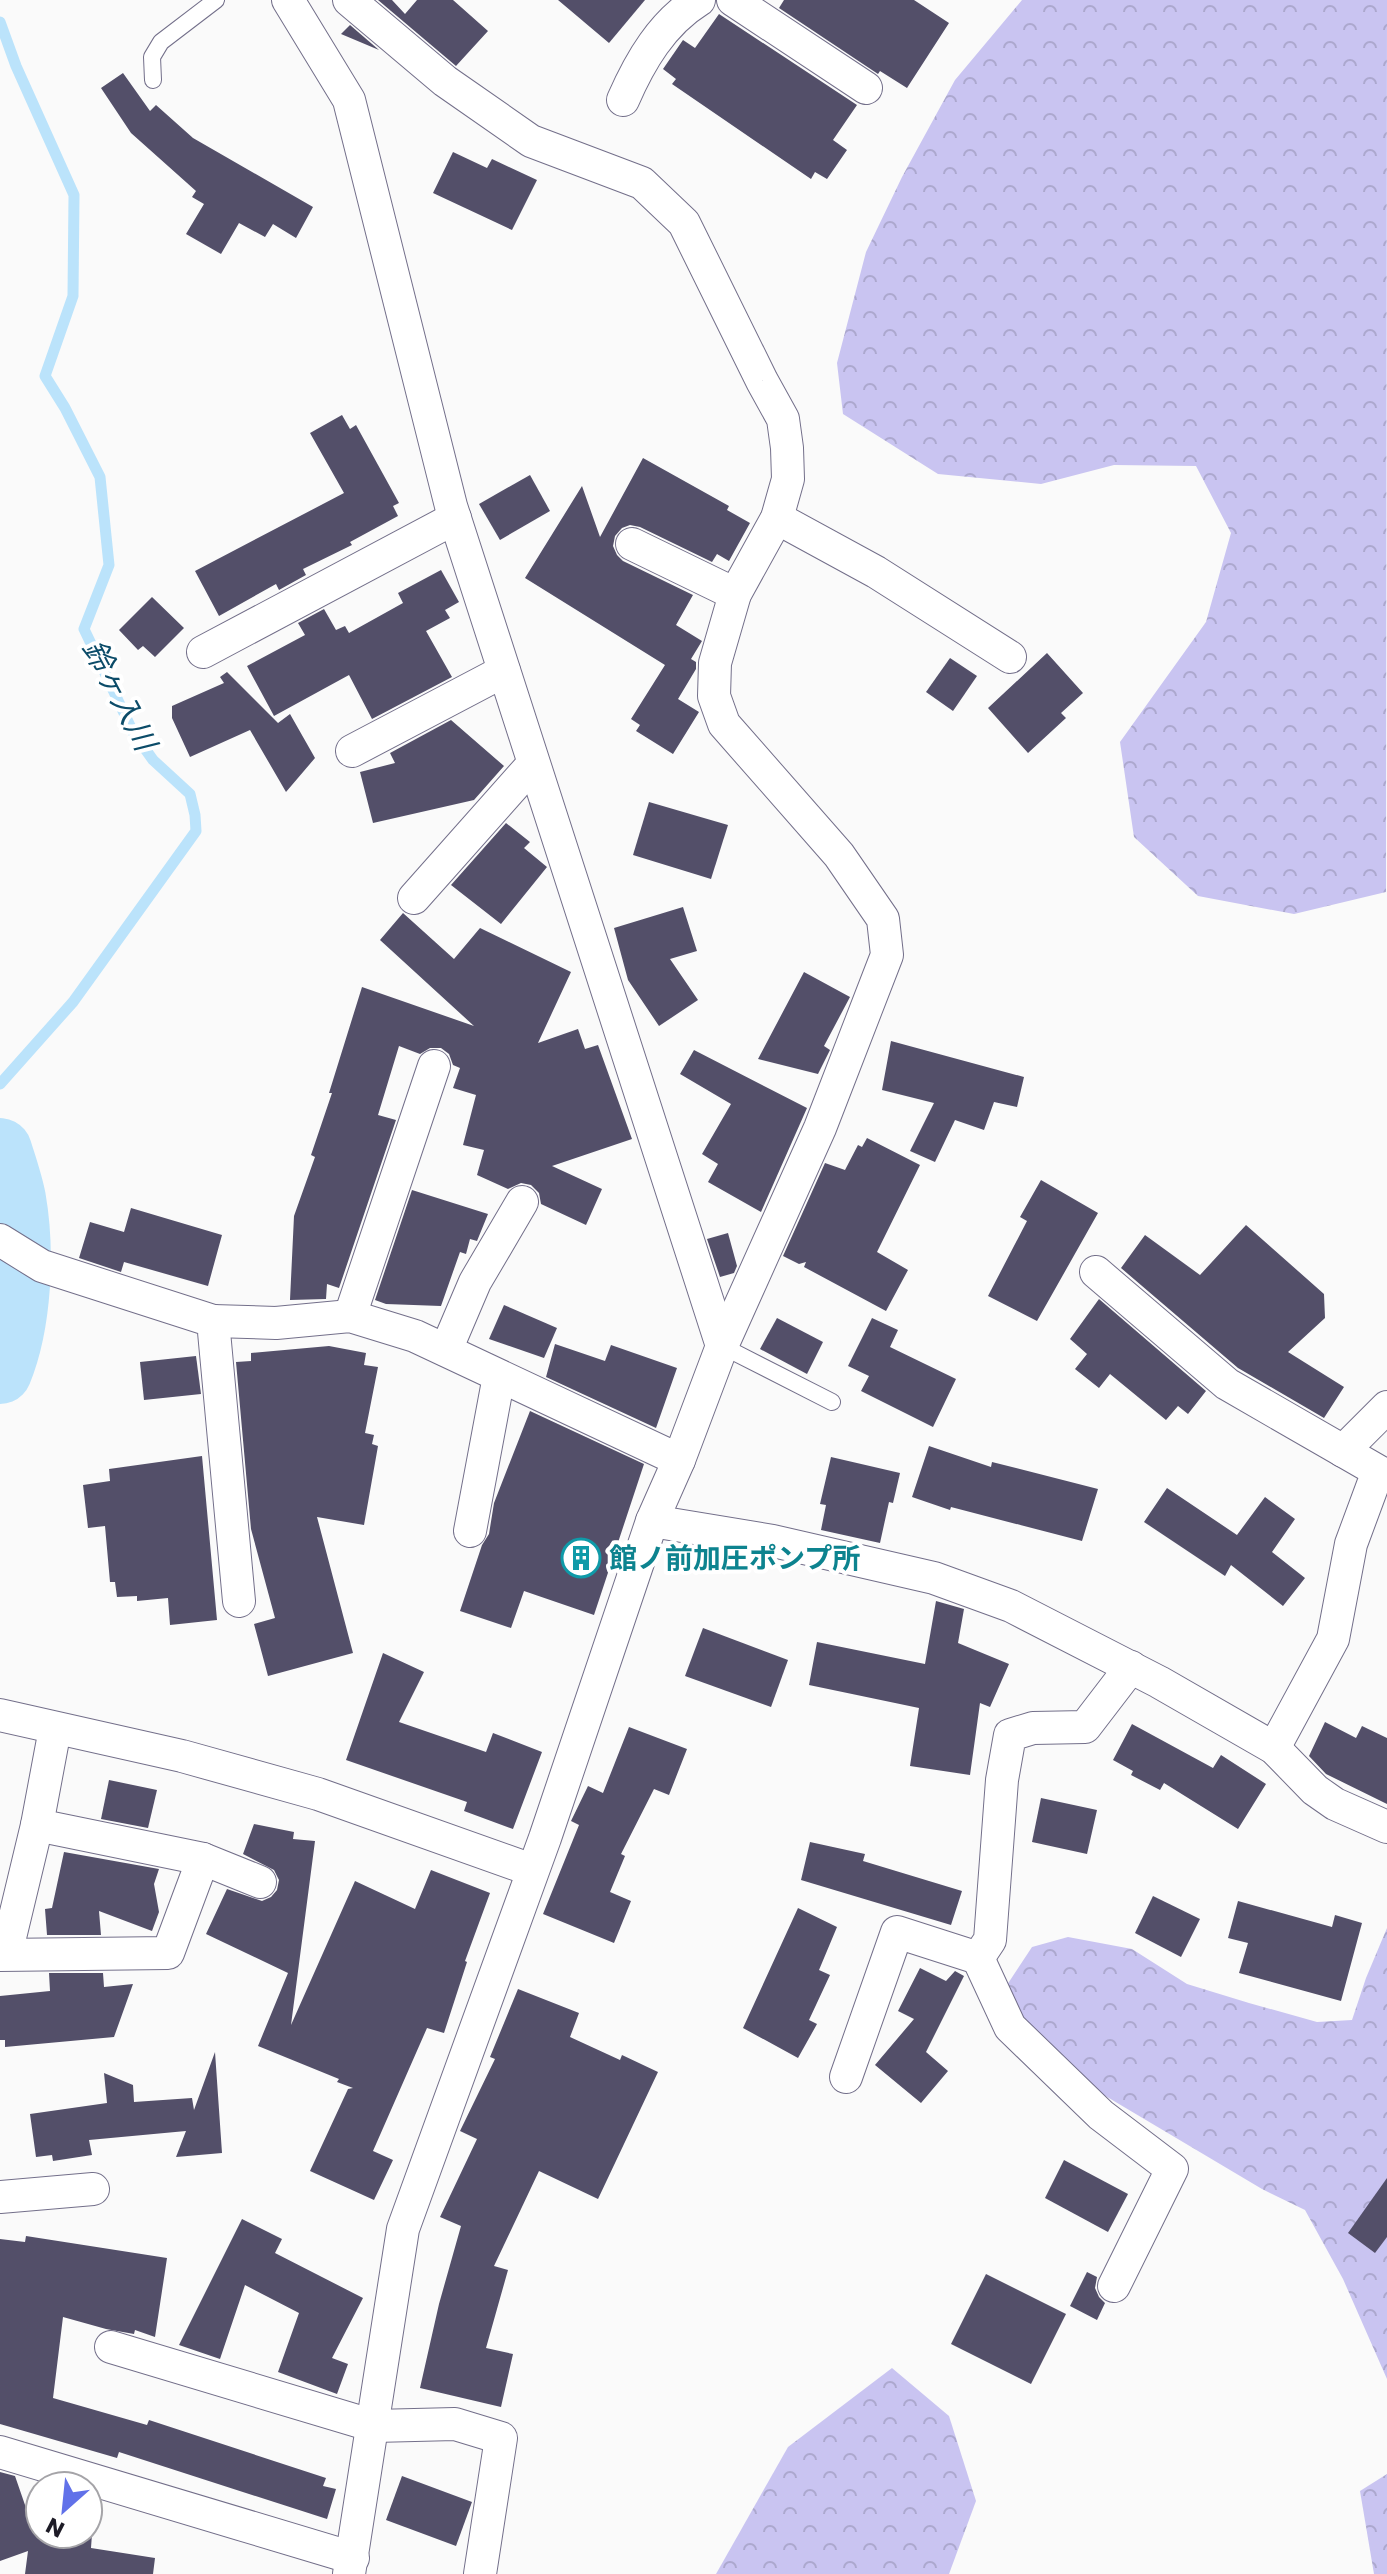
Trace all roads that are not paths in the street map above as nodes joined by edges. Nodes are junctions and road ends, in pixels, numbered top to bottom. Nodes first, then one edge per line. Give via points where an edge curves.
1 (216, 0) edge
2 (288, 0) edge
3 (349, 0) edge
4 (699, 0) edge
5 (733, 0) edge
6 (153, 80) dead end
7 (866, 88) dead end
8 (623, 100) dead end
9 (455, 518) junction
10 (777, 518) junction
11 (632, 544) dead end
12 (735, 594) junction
13 (203, 652) dead end
14 (1010, 657) dead end
15 (504, 671) junction
16 (352, 751) dead end
17 (533, 764) junction
18 (414, 898) dead end
19 (434, 1066) dead end
20 (522, 1202) dead end
21 (0, 1240) edge
22 (1096, 1272) dead end
23 (350, 1316) junction
24 (213, 1321) junction
25 (722, 1346) junction
26 (446, 1350) junction
27 (499, 1376) junction
28 (832, 1402) dead end
29 (1387, 1407) edge
30 (1343, 1451) junction
31 (679, 1460) junction
32 (1382, 1468) edge
33 (652, 1521) junction
34 (470, 1531) dead end
35 (239, 1601) dead end
36 (1131, 1667) junction
37 (0, 1715) edge
38 (55, 1729) junction
39 (1274, 1748) junction
40 (37, 1825) junction
41 (1387, 1827) edge
42 (203, 1859) junction
43 (532, 1870) junction
44 (260, 1882) dead end
45 (3, 1954) edge
46 (978, 1958) junction
47 (846, 2077) dead end
48 (93, 2189) dead end
49 (0, 2197) edge
50 (1114, 2286) dead end
51 (111, 2347) dead end
52 (374, 2426) junction
53 (0, 2452) edge
54 (351, 2566) edge
55 (480, 2574) edge

1 - 6 lane via 161,42 152,57
2 - 9 street via 349,100
3 - 10 street via 445,81 531,141 642,183 684,223 783,419 788,479
4 - 8 street via 657,38
5 - 7 street
9 - 13 street
9 - 15 street
10 - 12 street
10 - 14 street via 876,572
11 - 12 street
12 - 25 street via 715,663 714,696 724,724 839,855 883,919 887,955 820,1128
15 - 16 street
15 - 17 street
17 - 18 street
17 - 25 street
19 - 23 street
20 - 26 street via 475,1282
21 - 24 street via 42,1266
22 - 30 street via 1227,1384
23 - 24 street via 276,1323
23 - 26 street
24 - 35 street
25 - 28 lane
25 - 31 street
26 - 27 street
27 - 31 street
27 - 34 street
29 - 30 street
30 - 32 street
31 - 33 street
32 - 39 street via 1351,1544 1333,1639
33 - 36 street via 773,1541 934,1578 1011,1606
33 - 43 street
36 - 39 street
36 - 46 street via 1085,1727 1033,1728 1010,1735 990,1940
37 - 38 street
38 - 40 street
38 - 43 street via 182,1756 318,1794
39 - 41 street via 1325,1797
40 - 42 street
40 - 45 street
42 - 44 street
42 - 45 street via 168,1953
43 - 52 street via 403,2229
46 - 47 street via 897,1932
46 - 50 street via 1010,2027 1101,2115 1172,2169
48 - 49 street
51 - 52 street
52 - 54 street
52 - 55 street via 455,2424 501,2438
53 - 54 street

